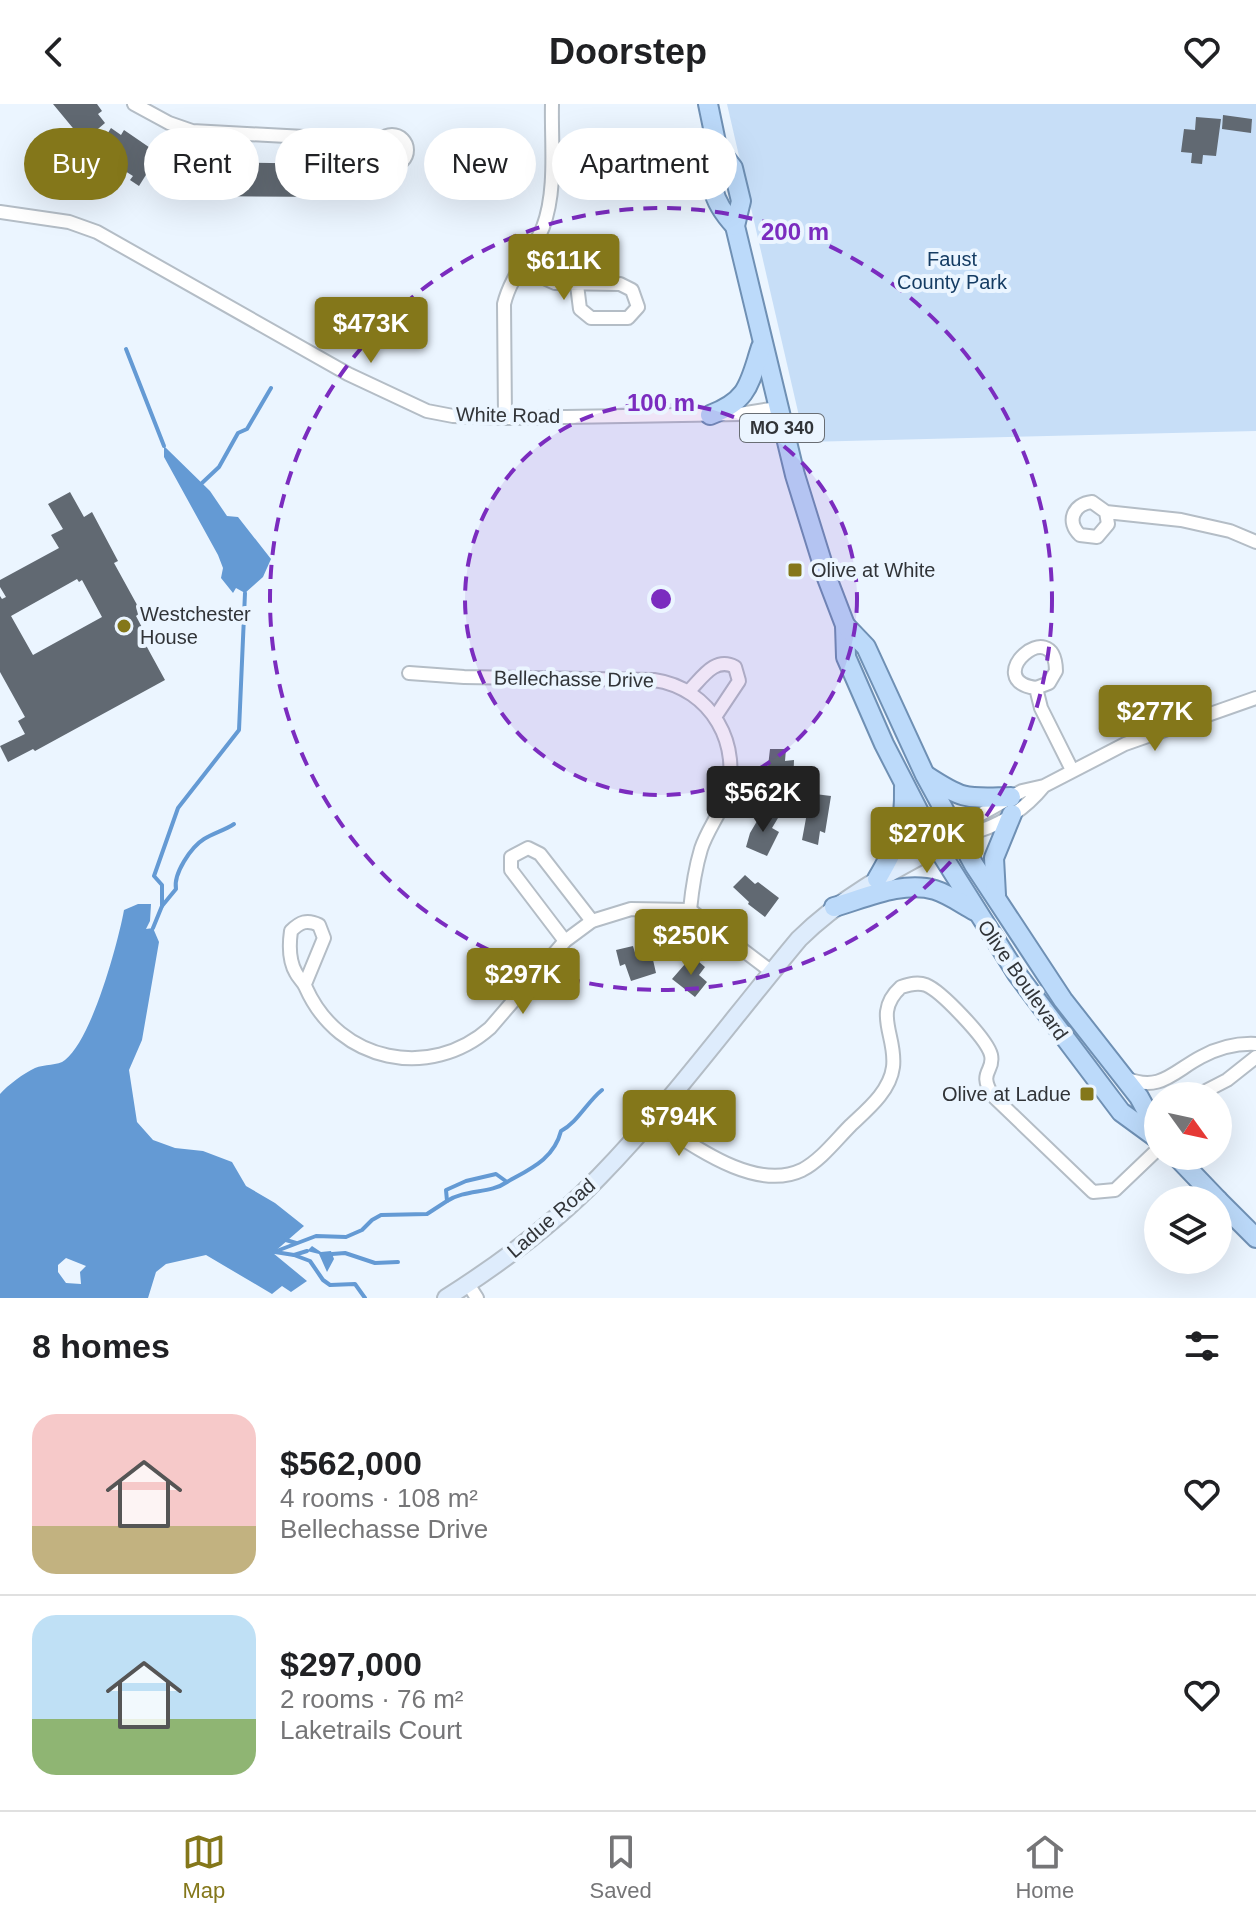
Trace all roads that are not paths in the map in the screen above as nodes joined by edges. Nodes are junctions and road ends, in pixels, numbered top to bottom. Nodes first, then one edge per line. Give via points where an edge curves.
1 (134, 104) edge
2 (552, 104) edge
3 (708, 104) edge
4 (275, 135) edge
5 (0, 212) edge
6 (520, 267) junction
7 (577, 285) junction
8 (762, 344) junction
9 (777, 408) junction
10 (710, 415) junction
11 (505, 418) junction
12 (1106, 512) dead end
13 (1256, 542) edge
14 (845, 625) junction
15 (409, 673) dead end
16 (1036, 688) dead end
17 (689, 691) junction
18 (1256, 698) edge
19 (715, 717) junction
20 (1072, 770) junction
21 (925, 775) junction
22 (904, 784) junction
23 (1012, 806) junction
24 (958, 836) junction
25 (937, 847) junction
26 (877, 879) junction
27 (997, 902) junction
28 (834, 907) junction
29 (690, 910) junction
30 (976, 912) junction
31 (592, 921) junction
32 (565, 941) junction
33 (772, 972) junction
34 (305, 984) junction
35 (1256, 1044) edge
36 (1256, 1057) edge
37 (1122, 1077) junction
38 (1223, 1082) edge
39 (1144, 1106) edge
40 (652, 1119) junction
41 (1144, 1129) edge
42 (1144, 1162) edge
43 (1193, 1170) edge
44 (1206, 1186) edge
45 (1232, 1214) edge
46 (1256, 1238) edge
47 (472, 1291) edge
48 (446, 1298) edge

1 - 4 street via 192,131
2 - 6 street via 549,209
3 - 8 main road, Olive Boulevard / MO 340 via 717,147 733,168 741,201 735,226
5 - 11 street, White Road via 69,222 97,232 401,401 453,416
6 - 7 street via 555,283
6 - 11 street via 504,304
7 - 7 street via 627,286 638,307 628,318 591,318 580,309
8 - 9 main road, Olive Boulevard / MO 340
8 - 10 main road via 740,399
9 - 10 street, White Road
9 - 14 main road, Olive Boulevard / MO 340
10 - 11 street, White Road
12 - 13 street via 1181,520
14 - 21 main road, Olive Boulevard / MO 340 via 866,647
14 - 22 main road, Olive Boulevard / MO 340 via 846,657
15 - 17 street, Bellechasse Drive via 654,680
16 - 20 street
17 - 19 street, Bellechasse Drive
17 - 19 street via 715,665 735,667 739,681
18 - 20 street via 1125,744
19 - 29 street, Bellechasse Drive via 728,742 729,782 700,851
20 - 23 street via 1022,791
21 - 23 main road via 958,796
21 - 24 main road, Olive Boulevard / MO 340
22 - 25 main road, Olive Boulevard / MO 340
22 - 26 main road via 903,826
23 - 24 street via 974,818
23 - 27 main road via 994,858
24 - 25 main road, Ladue Road
24 - 27 main road, Olive Boulevard / MO 340
25 - 26 main road, Ladue Road
25 - 30 main road, Olive Boulevard / MO 340
26 - 28 main road, Ladue Road
27 - 37 main road, Olive Boulevard / MO 340
28 - 30 main road via 920,887
28 - 33 main road, Ladue Road
29 - 31 street via 631,909
29 - 33 street
30 - 41 main road, Olive Boulevard / MO 340 via 1044,1013 1121,1112
31 - 32 street
31 - 32 street via 540,854 528,848 515,853 511,870
32 - 34 street via 490,1028 445,1054 381,1054 347,1039 320,1015
33 - 40 main road, Ladue Road
34 - 34 street via 291,962 289,941 295,927 310,921 319,925 324,938
35 - 37 street via 1221,1048 1157,1082
36 - 38 street
37 - 39 main road, Olive Boulevard / MO 340
40 - 42 street via 742,1170 773,1175 803,1169 883,1091 893,1067 889,1003 901,987 923,983 990,1051 986,1084 993,1096 1093,1192 1115,1190
40 - 47 main road, Ladue Road via 598,1178
43 - 44 main road
45 - 46 main road
47 - 48 main road, Ladue Road

